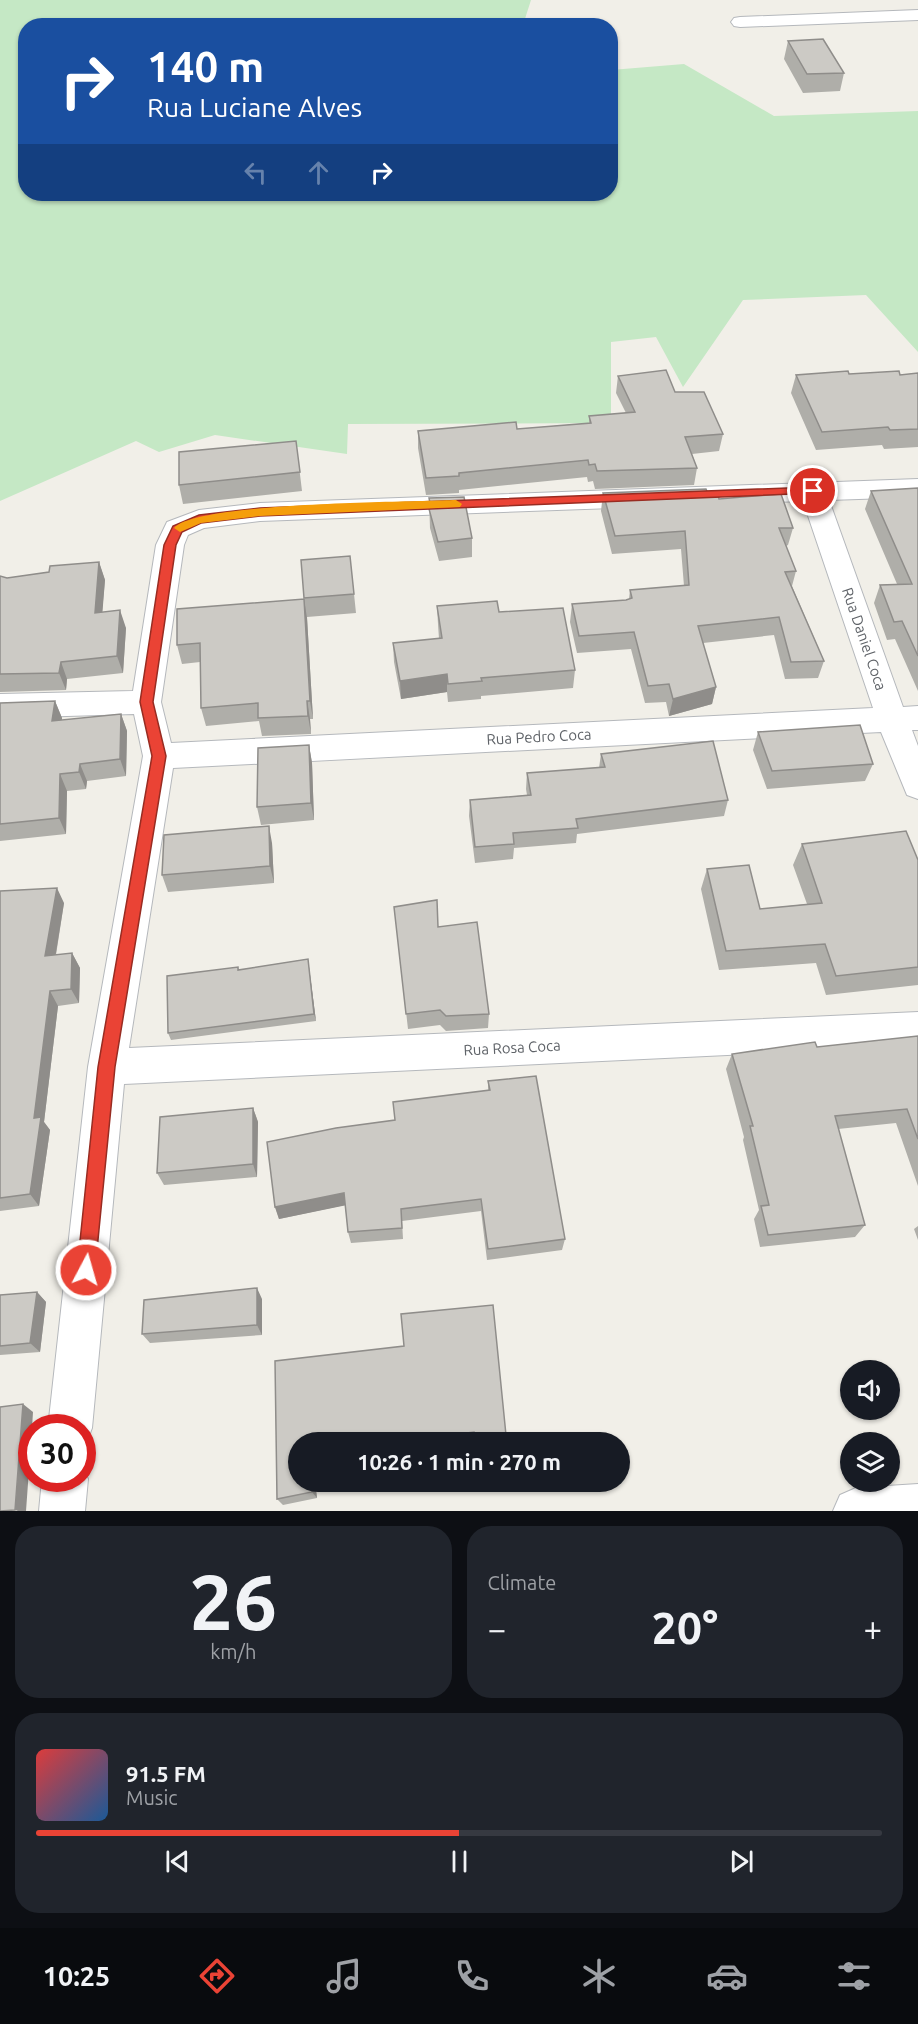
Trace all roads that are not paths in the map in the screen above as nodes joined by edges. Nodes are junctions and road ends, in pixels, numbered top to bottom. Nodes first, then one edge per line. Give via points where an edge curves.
1 (918, 15) edge
2 (740, 22) dead end
3 (918, 488) edge
4 (813, 491) junction
5 (146, 702) junction
6 (0, 706) edge
7 (905, 719) edge
8 (159, 756) junction
9 (918, 786) edge
10 (918, 1029) edge
11 (106, 1067) junction
12 (71, 1414) edge
13 (64, 1492) edge
14 (918, 1507) edge
15 (62, 1511) edge
16 (856, 1511) edge

1 - 2 street
3 - 4 street
4 - 5 street via 260,512 199,519 177,529 170,545
4 - 7 street, Rua Daniel Coca
5 - 6 street
5 - 8 street
7 - 8 street, Rua Pedro Coca
7 - 9 street, Rua Daniel Coca
8 - 11 street
10 - 11 street, Rua Rosa Coca
11 - 12 street
13 - 15 street
14 - 16 street

